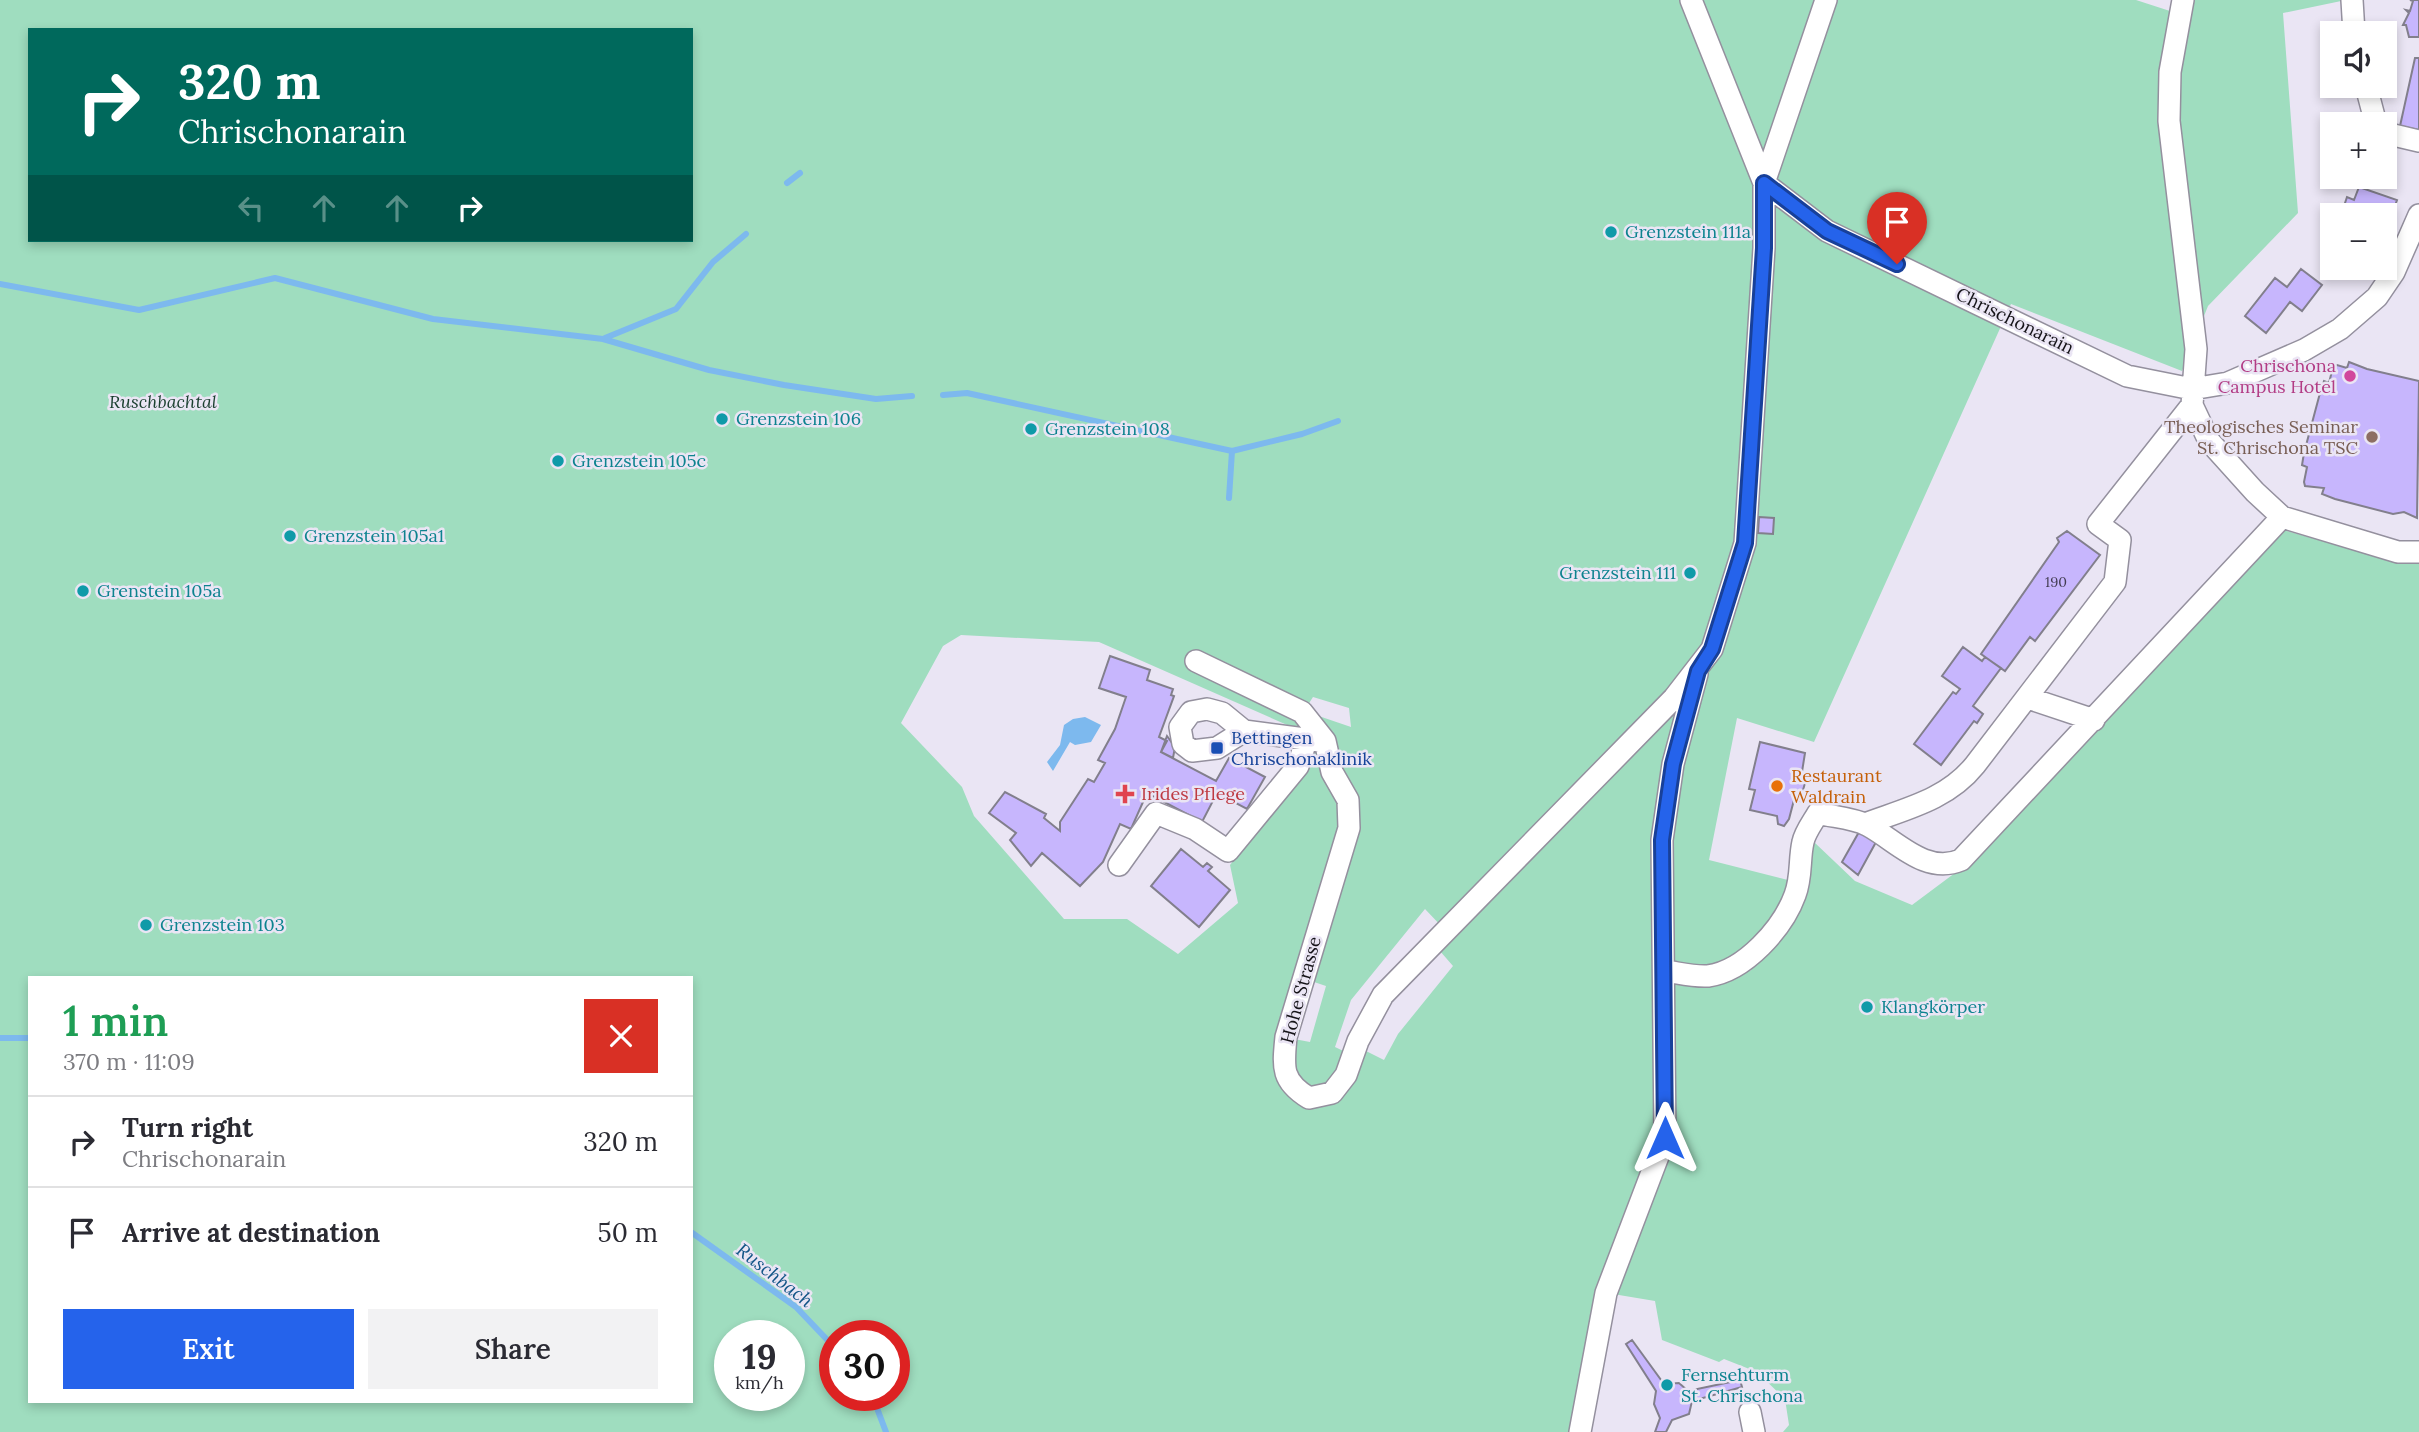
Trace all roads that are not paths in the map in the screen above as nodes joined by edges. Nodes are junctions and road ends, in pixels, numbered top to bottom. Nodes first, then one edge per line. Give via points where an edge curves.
1 (1691, 0) edge
2 (1826, 0) edge
3 (2183, 0) edge
4 (2352, 0) edge
5 (2353, 21) edge
6 (2397, 136) edge
7 (2419, 141) edge
8 (1764, 183) junction
9 (2419, 215) edge
10 (2398, 262) junction
11 (2419, 268) edge
12 (2192, 397) junction
13 (2282, 517) junction
14 (2419, 552) edge
15 (1196, 661) dead end
16 (1698, 671) junction
17 (2028, 698) junction
18 (2094, 720) junction
19 (1244, 731) dead end
20 (1315, 741) junction
21 (1865, 824) junction
22 (1119, 865) dead end
23 (1665, 971) junction
24 (1580, 1432) edge

1 - 8 street
2 - 8 street
3 - 12 street via 2170,72 2169,121 2196,349
4 - 5 street
6 - 7 street
8 - 12 street, Chrischonarain via 1827,231 2127,376
8 - 16 street, Hohe Strasse via 1745,543 1712,649
9 - 10 street, Chrischonarain
10 - 11 street
10 - 12 street, Chrischonarain via 2377,297 2340,329 2304,350
12 - 13 street via 2209,441
12 - 17 street via 2095,527 2120,540 2115,582
13 - 14 street via 2398,552
13 - 18 street
15 - 20 street, Hohe Strasse via 1302,712
16 - 20 street, Hohe Strasse via 1383,995 1358,1041 1346,1076 1332,1093 1309,1098 1292,1087 1283,1067 1286,1037 1349,828 1348,800
16 - 23 street, Hohe Strasse via 1673,764 1662,840
17 - 18 street
17 - 21 street via 1961,783 1941,796
18 - 21 street via 1961,860 1927,862
19 - 20 street
20 - 22 street via 1228,851 1156,813
21 - 23 street via 1818,813 1803,840 1795,896 1776,928 1740,962 1707,976
23 - 24 street, Hohe Strasse via 1665,1138 1606,1293

